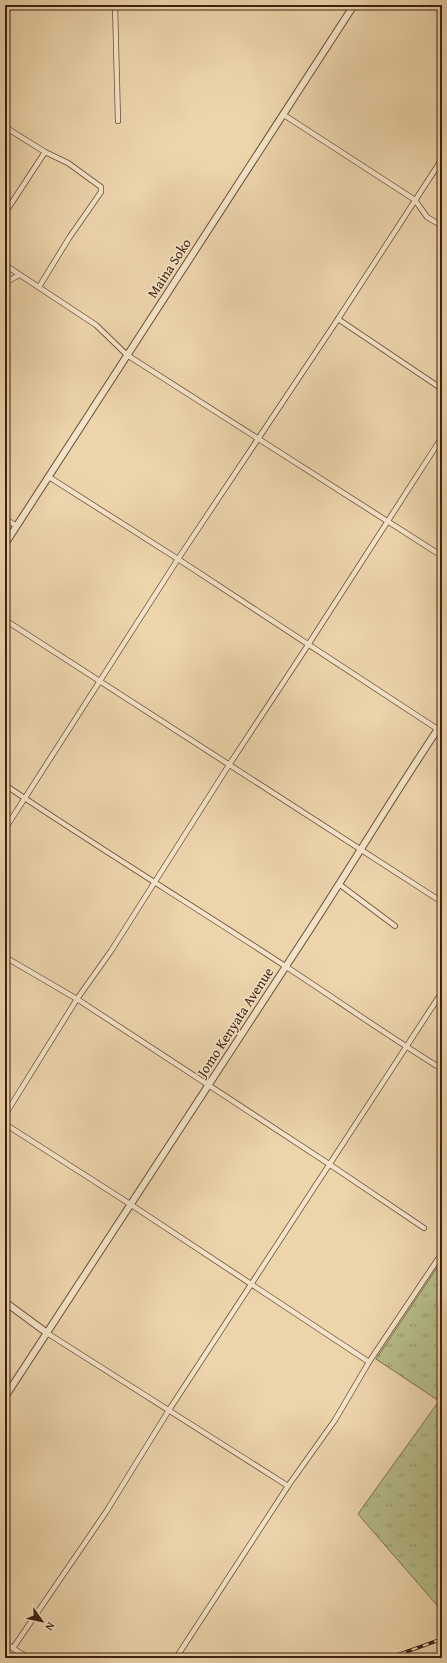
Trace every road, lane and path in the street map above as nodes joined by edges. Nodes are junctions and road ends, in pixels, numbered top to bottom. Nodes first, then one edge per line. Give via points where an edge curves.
1 (115, 5) edge
2 (354, 5) edge
3 (284, 115) junction
4 (118, 121) dead end
5 (5, 127) edge
6 (45, 152) junction
7 (442, 159) edge
8 (415, 200) junction
9 (5, 213) edge
10 (442, 226) edge
11 (5, 265) edge
12 (19, 275) junction
13 (5, 283) edge
14 (39, 287) junction
15 (338, 319) junction
16 (127, 355) junction
17 (442, 388) edge
18 (442, 437) edge
19 (258, 439) junction
20 (48, 477) junction
21 (5, 519) edge
22 (388, 522) junction
23 (17, 526) junction
24 (5, 544) edge
25 (442, 556) edge
26 (178, 559) junction
27 (5, 620) edge
28 (308, 645) junction
29 (99, 681) junction
30 (441, 728) edge
31 (229, 765) junction
32 (5, 785) edge
33 (24, 798) junction
34 (5, 829) edge
35 (360, 849) junction
36 (154, 883) junction
37 (339, 884) junction
38 (442, 902) edge
39 (395, 926) dead end
40 (5, 957) edge
41 (286, 966) junction
42 (442, 992) edge
43 (77, 1000) junction
44 (406, 1047) junction
45 (442, 1069) edge
46 (207, 1086) junction
47 (5, 1116) edge
48 (5, 1124) edge
49 (329, 1164) junction
50 (130, 1204) junction
51 (424, 1228) dead end
52 (442, 1253) edge
53 (252, 1285) junction
54 (5, 1302) edge
55 (47, 1333) junction
56 (369, 1362) junction
57 (5, 1397) edge
58 (169, 1410) junction
59 (288, 1486) junction
60 (5, 1643) edge
61 (13, 1648) junction
62 (28, 1658) edge
63 (176, 1658) edge

1 - 4 street
2 - 3 street, Maina Soko
3 - 8 street
3 - 16 street, Maina Soko
5 - 6 street
6 - 9 street
6 - 14 street via 97,182 101,192
7 - 8 street
8 - 10 street via 427,217
8 - 15 street
11 - 12 street
12 - 13 street
12 - 14 street
14 - 16 street via 96,325
15 - 17 street
15 - 19 street
16 - 19 street
16 - 20 street, Maina Soko
18 - 22 street
19 - 22 street
19 - 26 street
20 - 23 street, Maina Soko
20 - 26 street
21 - 23 street
22 - 25 street
22 - 28 street
23 - 24 street, Maina Soko
26 - 28 street
26 - 29 street
27 - 29 street
28 - 30 street
28 - 31 street
29 - 31 street
29 - 33 street
30 - 35 street, Jomo Kenyata Avenue
31 - 35 street
31 - 36 street
32 - 33 street
33 - 34 street
33 - 36 street
35 - 37 street, Jomo Kenyata Avenue
35 - 38 street
36 - 41 street
36 - 43 street
37 - 39 street
37 - 41 street, Jomo Kenyata Avenue
40 - 43 street
41 - 44 street
41 - 46 street, Jomo Kenyata Avenue
42 - 44 street
43 - 46 street
43 - 47 street
44 - 45 street
44 - 49 street
46 - 49 street
46 - 50 street, Jomo Kenyata Avenue
48 - 50 street
49 - 51 street
49 - 53 street
50 - 53 street
50 - 55 street, Jomo Kenyata Avenue
52 - 56 street
53 - 56 street
53 - 58 street
54 - 55 street
55 - 57 street, Jomo Kenyata Avenue
55 - 58 street
56 - 59 street via 335,1420
58 - 59 street
58 - 61 street via 106,1512
59 - 63 street
60 - 61 street
61 - 62 street

